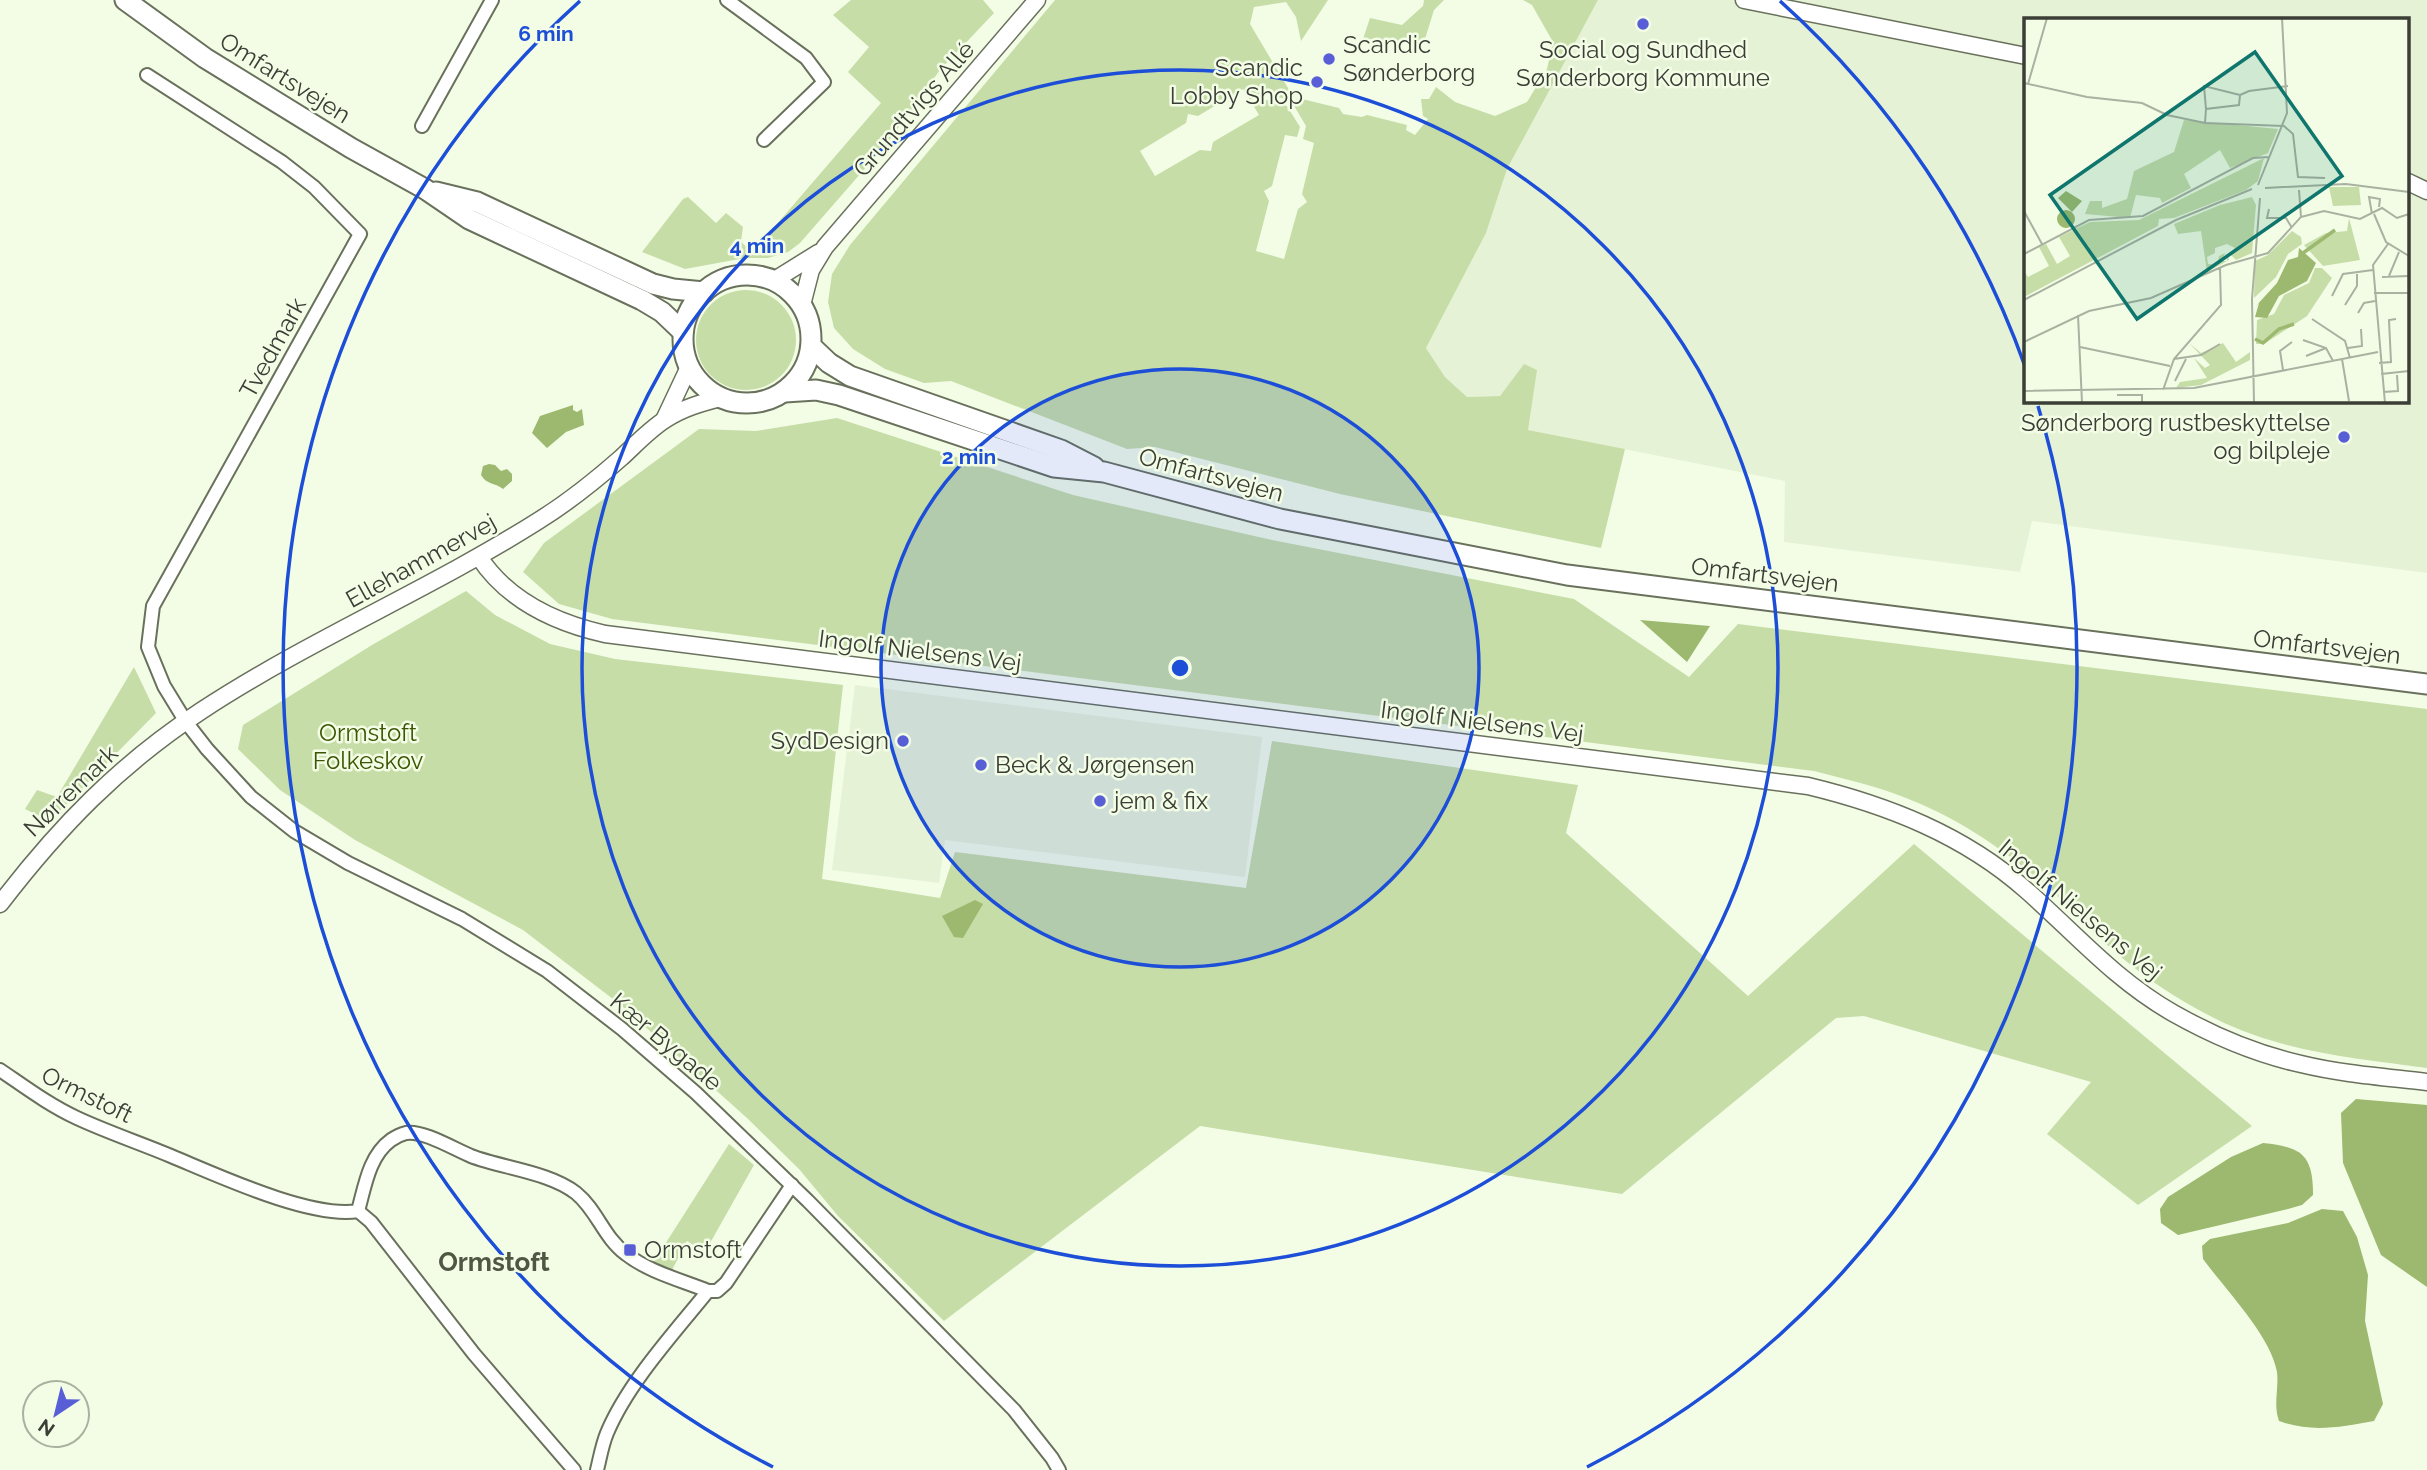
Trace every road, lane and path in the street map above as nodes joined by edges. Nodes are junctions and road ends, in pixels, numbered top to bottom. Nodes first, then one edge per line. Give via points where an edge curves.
1 (125, 0) edge
2 (492, 0) edge
3 (727, 0) edge
4 (1037, 0) edge
5 (1744, 0) edge
6 (2024, 57) edge
7 (148, 75) dead end
8 (422, 126) dead end
9 (764, 140) dead end
10 (2410, 183) edge
11 (425, 189) junction
12 (2427, 191) edge
13 (825, 247) junction
14 (773, 281) junction
15 (704, 292) junction
16 (802, 305) junction
17 (684, 331) junction
18 (811, 346) junction
19 (689, 367) junction
20 (785, 392) junction
21 (720, 398) junction
22 (664, 420) junction
23 (1104, 472) junction
24 (479, 557) junction
25 (2427, 684) edge
26 (186, 722) junction
27 (0, 904) edge
28 (0, 1070) edge
29 (2427, 1082) edge
30 (792, 1185) junction
31 (358, 1211) junction
32 (708, 1291) junction
33 (574, 1470) edge
34 (597, 1470) edge
35 (1059, 1470) edge

1 - 11 main road, Omfartsvejen via 205,58
2 - 8 street
3 - 9 street via 806,58 824,82
4 - 13 street, Grundtvigs Allé
5 - 6 street
7 - 26 street, Tvedmark via 282,162 360,234 153,606 148,647
10 - 12 street
11 - 15 main road, Omfartsvejen via 477,202 653,284
11 - 17 main road, Omfartsvejen via 469,219 642,300
13 - 14 street, Grundtvigs Allé
13 - 16 street, Grundtvigs Allé via 811,271
14 - 15 main road via 752,275 731,277
14 - 16 main road
15 - 17 main road via 690,310
16 - 18 main road via 811,329
17 - 19 main road
18 - 20 main road via 800,377
18 - 23 main road, Omfartsvejen via 850,376 1061,450
19 - 21 main road via 705,388
19 - 22 street, Ellehammervej
20 - 21 main road via 748,404
20 - 23 main road, Omfartsvejen via 816,390 839,395 1054,467
21 - 22 street, Ellehammervej
22 - 24 street, Ellehammervej via 541,520
23 - 25 main road, Omfartsvejen via 1280,519 1567,575
24 - 26 street, Ellehammervej via 297,653
24 - 29 street, Ingolf Nielsens Vej via 502,585 540,612 605,635 1808,786 1855,797 1923,824 1987,860 2132,987 2212,1033 2300,1064
26 - 27 street, Nørremark via 81,807
26 - 30 street, Kær Bygade via 251,797 294,831 462,919 547,971 696,1093
28 - 31 street, Ormstoft via 76,1118 260,1192 330,1212
30 - 32 street via 726,1283 717,1291
30 - 35 street, Kær Bygade via 1014,1409
31 - 32 street via 379,1152 406,1133 424,1136 573,1190 627,1255
31 - 33 street
32 - 34 street via 619,1409

